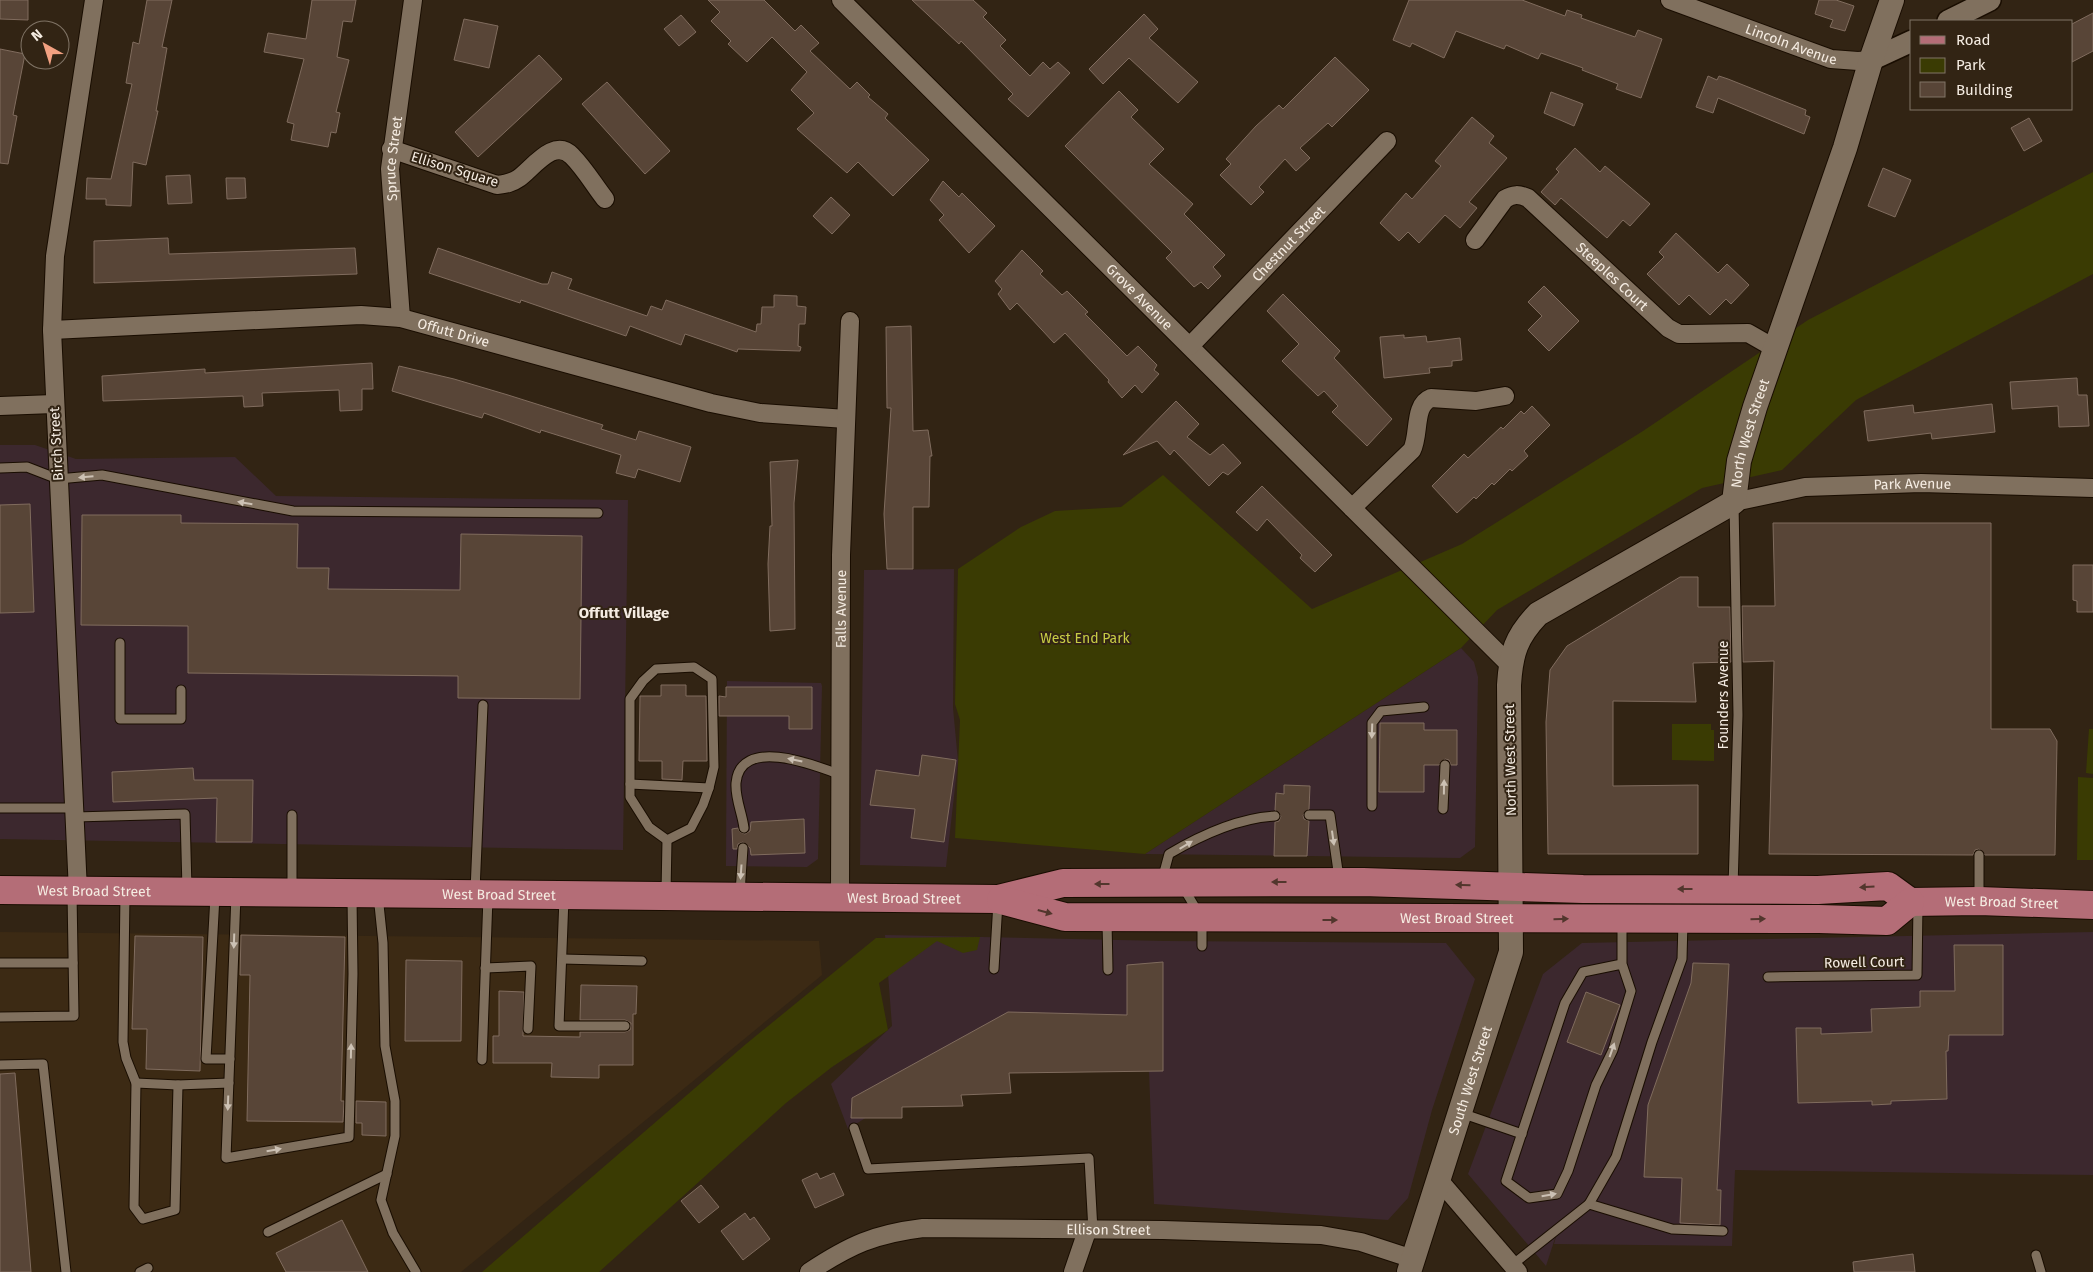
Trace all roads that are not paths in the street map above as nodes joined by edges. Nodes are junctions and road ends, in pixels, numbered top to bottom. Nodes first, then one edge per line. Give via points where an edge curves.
1 (94, 0) edge
2 (414, 0) edge
3 (841, 0) edge
4 (1670, 0) edge
5 (1892, 0) edge
6 (1990, 0) edge
7 (1950, 20) edge
8 (1910, 42) edge
9 (1871, 60) junction
10 (1387, 142) dead end
11 (391, 149) junction
12 (605, 199) dead end
13 (1475, 240) dead end
14 (401, 318) junction
15 (850, 321) dead end
16 (52, 330) junction
17 (1190, 346) junction
18 (1776, 349) junction
19 (1505, 396) dead end
20 (54, 404) junction
21 (0, 406) edge
22 (846, 419) junction
23 (0, 468) edge
24 (58, 479) junction
25 (2093, 488) edge
26 (1734, 502) junction
27 (1352, 508) junction
28 (598, 513) dead end
29 (120, 643) dead end
30 (1510, 665) junction
31 (181, 690) dead end
32 (484, 705) dead end
33 (1424, 707) dead end
34 (1444, 765) dead end
35 (841, 775) junction
36 (630, 784) junction
37 (709, 788) junction
38 (1372, 806) dead end
39 (0, 808) edge
40 (1444, 809) dead end
41 (75, 813) junction
42 (292, 815) dead end
43 (1275, 816) dead end
44 (1309, 816) dead end
45 (744, 828) dead end
46 (667, 840) junction
47 (743, 848) dead end
48 (1979, 855) dead end
49 (1340, 882) junction
50 (1171, 883) junction
51 (1512, 886) junction
52 (1733, 888) junction
53 (0, 890) edge
54 (75, 891) junction
55 (125, 891) junction
56 (187, 891) junction
57 (225, 892) junction
58 (292, 892) junction
59 (365, 893) junction
60 (482, 894) junction
61 (564, 895) junction
62 (666, 896) junction
63 (740, 896) junction
64 (840, 897) junction
65 (998, 899) junction
66 (1979, 901) junction
67 (1914, 902) junction
68 (2093, 905) edge
69 (1107, 918) junction
70 (1622, 918) junction
71 (1202, 919) junction
72 (1512, 919) junction
73 (1683, 919) junction
74 (1202, 946) dead end
75 (562, 959) junction
76 (642, 961) dead end
77 (0, 963) edge
78 (73, 963) junction
79 (1622, 964) junction
80 (485, 968) junction
81 (994, 970) dead end
82 (1108, 970) dead end
83 (1768, 977) dead end
84 (0, 1017) edge
85 (625, 1026) dead end
86 (528, 1029) dead end
87 (230, 1059) junction
88 (482, 1060) dead end
89 (0, 1065) edge
90 (136, 1083) junction
91 (229, 1083) junction
92 (178, 1085) junction
93 (1461, 1112) junction
94 (854, 1128) dead end
95 (1522, 1134) junction
96 (387, 1174) junction
97 (1439, 1180) junction
98 (1589, 1204) junction
99 (1090, 1231) junction
100 (1723, 1231) dead end
101 (268, 1232) dead end
102 (2036, 1255) dead end
103 (1411, 1265) edge
104 (1515, 1269) edge
105 (66, 1272) edge
106 (416, 1272) edge
107 (809, 1272) edge
108 (1073, 1272) edge
109 (2041, 1272) edge

1 - 16 street, Birch Street via 55,256
2 - 11 street, Spruce Street
3 - 17 street, Grove Avenue
4 - 9 street, Lincoln Avenue via 1831,59
5 - 9 main road, North West Street
6 - 7 street
8 - 9 street, Lincoln Avenue
9 - 18 main road, North West Street via 1845,148
10 - 17 street, Chestnut Street
11 - 12 street, Ellison Square via 497,185 509,184 519,178 549,152 567,152
11 - 14 street, Spruce Street
13 - 18 street, Steeples Court via 1505,199 1521,195 1668,328 1678,334 1748,333
14 - 16 street, Offutt Drive via 362,315
14 - 22 street, Offutt Drive via 711,403 760,413
15 - 22 street, Falls Avenue
16 - 20 street, Birch Street
17 - 27 street, Grove Avenue
18 - 26 main road, North West Street via 1739,461
19 - 27 street via 1476,401 1425,400 1420,407 1412,450
20 - 21 street
20 - 24 street, Birch Street
22 - 35 street, Falls Avenue via 841,555
23 - 24 lane via 27,467
28 -> 24 lane via 294,511 102,475
24 - 41 street, Birch Street
25 - 26 street, Park Avenue via 1921,483 1805,487
26 - 30 main road, North West Street via 1538,614 1516,642
26 - 52 lane, Founders Avenue via 1738,715
27 - 30 street, Grove Avenue
29 - 31 lane via 120,719 181,719
30 - 51 main road, North West Street
32 - 60 lane
33 -> 38 lane via 1381,711 1372,723
40 -> 34 lane
35 -> 45 lane via 799,760 780,757 753,759 741,768 736,781 736,802 742,812
35 - 64 street, Falls Avenue
36 - 37 lane
36 - 37 lane via 630,699 656,669 694,667 712,679 714,767
36 - 46 lane via 630,797 649,827
37 - 46 lane via 691,828
39 - 41 lane
41 - 54 street, Birch Street
41 - 56 lane via 184,814
42 - 58 lane
50 -> 43 lane via 1169,854 1201,836 1259,817
44 -> 49 lane via 1330,815
46 - 62 lane
47 -> 63 lane
48 - 66 lane
49 -> 50 main road, West Broad Street
51 -> 49 main road, West Broad Street
50 -> 65 main road, West Broad Street via 1063,883
50 - 71 lane
52 -> 51 main road, West Broad Street
51 - 72 main road, South West Street
67 -> 52 main road, West Broad Street via 1888,886 1818,890
53 - 54 main road, West Broad Street
54 - 55 main road, West Broad Street
54 - 78 lane
55 - 56 main road, West Broad Street
55 - 90 lane via 123,1042
56 - 57 main road, West Broad Street
57 - 58 main road, West Broad Street
57 -> 87 lane
57 - 87 lane via 206,1059
58 - 59 main road, West Broad Street
59 - 60 main road, West Broad Street
91 -> 59 lane via 226,1158 349,1137 353,974
59 - 96 lane via 383,942 385,1046 395,1101 395,1136
60 - 61 main road, West Broad Street
60 - 80 lane
61 - 62 main road, West Broad Street
61 - 75 lane
62 - 63 main road, West Broad Street
63 - 64 main road, West Broad Street
64 - 65 main road, West Broad Street
65 -> 69 main road, West Broad Street via 1065,918
65 - 81 lane
66 - 67 main road, West Broad Street
66 - 68 main road, West Broad Street
73 -> 67 main road, West Broad Street via 1887,921
67 - 83 lane, Rowell Court via 1917,975
69 - 71 main road, West Broad Street
69 - 82 lane
72 -> 70 main road, West Broad Street
70 - 73 main road, West Broad Street
70 - 79 lane
71 -> 72 main road, West Broad Street
71 - 74 lane
72 - 93 main road, South West Street via 1511,952
73 - 98 lane via 1682,959 1616,1157
75 - 76 lane
75 - 85 lane via 559,1026
77 - 78 lane
78 - 84 lane via 74,1016
79 - 95 lane via 1583,972 1565,1003
95 -> 79 lane via 1506,1181 1529,1198 1558,1194 1593,1093 1613,1050 1631,991
80 - 86 lane via 531,966
80 - 88 lane
87 - 91 lane
89 - 105 lane via 43,1064
90 - 92 lane
90 - 92 lane via 134,1207 143,1219 175,1210
91 - 92 lane
93 - 95 lane
93 - 97 main road, South West Street
94 - 99 lane via 868,1169 1089,1158
96 - 101 lane
96 - 106 lane via 381,1200 393,1233
97 - 103 main road, South West Street
97 - 104 street
98 - 100 lane via 1672,1229
98 - 104 lane
99 - 103 street, Ellison Street via 1321,1235 1361,1242
99 - 107 street, Ellison Street via 922,1228 892,1232 835,1254
99 - 108 street
102 - 109 lane

